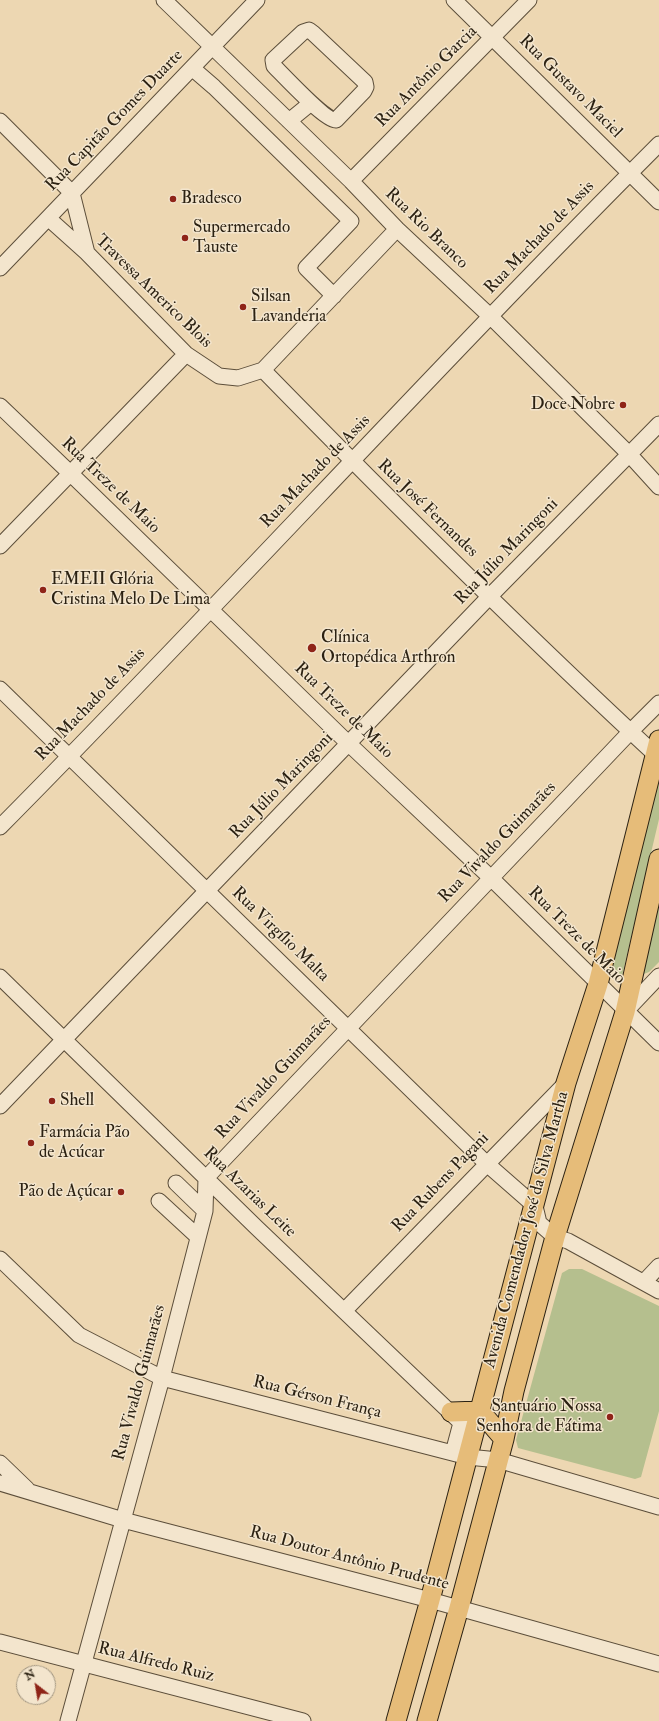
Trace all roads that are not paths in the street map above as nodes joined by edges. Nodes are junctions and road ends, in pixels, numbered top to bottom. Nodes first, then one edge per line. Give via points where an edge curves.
1 (164, 0) edge
2 (257, 0) edge
3 (454, 0) edge
4 (529, 0) edge
5 (493, 37) junction
6 (212, 47) junction
7 (192, 68) junction
8 (311, 103) junction
9 (0, 121) edge
10 (289, 121) junction
11 (659, 144) edge
12 (629, 173) junction
13 (351, 181) junction
14 (72, 192) junction
15 (659, 202) edge
16 (48, 218) junction
17 (397, 229) junction
18 (87, 253) junction
19 (0, 268) edge
20 (334, 296) junction
21 (490, 316) junction
22 (186, 354) junction
23 (263, 370) junction
24 (0, 406) edge
25 (659, 424) edge
26 (629, 454) junction
27 (352, 462) junction
28 (70, 473) junction
29 (659, 487) edge
30 (0, 546) edge
31 (490, 596) junction
32 (210, 609) junction
33 (0, 689) edge
34 (659, 703) edge
35 (631, 731) junction
36 (349, 744) junction
37 (658, 751) edge
38 (70, 756) junction
39 (0, 826) edge
40 (659, 858) edge
41 (491, 878) junction
42 (208, 891) junction
43 (659, 976) edge
44 (0, 977) edge
45 (598, 984) junction
46 (625, 1012) junction
47 (347, 1027) junction
48 (64, 1040) junction
49 (659, 1044) edge
50 (566, 1083) junction
51 (0, 1106) edge
52 (486, 1164) junction
53 (206, 1178) junction
54 (176, 1183) dead end
55 (159, 1201) dead end
56 (535, 1206) junction
57 (205, 1211) junction
58 (563, 1214) junction
59 (198, 1237) junction
60 (562, 1239) junction
61 (0, 1259) edge
62 (659, 1266) edge
63 (644, 1282) junction
64 (659, 1291) edge
65 (344, 1311) junction
66 (162, 1378) junction
67 (486, 1386) junction
68 (514, 1392) junction
69 (480, 1410) junction
70 (462, 1423) junction
71 (504, 1439) junction
72 (460, 1455) junction
73 (498, 1460) junction
74 (0, 1463) edge
75 (0, 1483) edge
76 (29, 1491) junction
77 (659, 1507) edge
78 (123, 1520) junction
79 (430, 1600) junction
80 (459, 1608) junction
81 (0, 1642) edge
82 (83, 1664) junction
83 (659, 1664) edge
84 (68, 1721) edge
85 (303, 1721) edge
86 (396, 1721) edge
87 (427, 1721) edge

1 - 6 street, Rua Rio Branco
2 - 6 street, Rua Capitão Gomes Duarte
3 - 5 street, Rua Gustavo Maciel
4 - 5 street, Rua Antônio Garcia
5 - 12 street, Rua Gustavo Maciel
5 - 13 street, Rua Antônio Garcia
6 - 7 street, Rua Capitão Gomes Duarte
6 - 10 street, Rua Rio Branco
7 - 14 street, Rua Capitão Gomes Duarte
7 - 20 street via 351,221 306,268
8 - 8 street via 273,63 273,60 303,32 309,30 365,82 366,87 336,120
8 - 10 street
9 - 14 street
10 - 13 street, Rua Rio Branco
11 - 12 street, Rua Machado de Assis
12 - 15 street, Rua Gustavo Maciel
12 - 21 street, Rua Machado de Assis
13 - 17 street, Rua Rio Branco
14 - 16 street, Rua Capitão Gomes Duarte
14 - 18 street
16 - 18 street, Travessa Americo Blois
16 - 19 street, Rua Capitão Gomes Duarte
17 - 20 street
17 - 21 street, Rua Rio Branco
18 - 22 street, Travessa Americo Blois
20 - 23 street
21 - 26 street, Rua Rio Branco
21 - 27 street, Rua Machado de Assis
22 - 23 street, Travessa Americo Blois via 220,376 238,378
22 - 28 street
23 - 27 street, Rua José Fernandes
24 - 28 street, Rua Treze de Maio
25 - 26 street, Rua Júlio Maringoni
26 - 29 street, Rua Rio Branco
26 - 31 street, Rua Júlio Maringoni
27 - 31 street, Rua José Fernandes
27 - 32 street, Rua Machado de Assis
28 - 30 street
28 - 32 street, Rua Treze de Maio
31 - 35 street, Rua José Fernandes
31 - 36 street, Rua Júlio Maringoni
32 - 36 street, Rua Treze de Maio
32 - 38 street, Rua Machado de Assis
33 - 38 street, Rua Virgílio Malta
34 - 35 street, Rua Vivaldo Guimarães
35 - 37 street, Rua José Fernandes
35 - 41 street, Rua Vivaldo Guimarães
36 - 41 street, Rua Treze de Maio
36 - 42 street, Rua Júlio Maringoni
37 - 45 main road, Avenida Comendador José da Silva Martha
38 - 39 street, Rua Machado de Assis
38 - 42 street, Rua Virgílio Malta
40 - 46 main road, Avenida Comendador José da Silva Martha
41 - 45 street, Rua Treze de Maio
41 - 47 street, Rua Vivaldo Guimarães
42 - 47 street, Rua Virgílio Malta
42 - 48 street, Rua Júlio Maringoni
43 - 46 street
44 - 48 street, Rua Azarias Leite
45 - 46 street, Rua Treze de Maio
45 - 50 main road, Avenida Comendador José da Silva Martha
46 - 49 street, Rua Treze de Maio
46 - 58 main road, Avenida Comendador José da Silva Martha
47 - 52 street, Rua Virgílio Malta
47 - 53 street, Rua Vivaldo Guimarães
48 - 51 street, Rua Júlio Maringoni
48 - 53 street, Rua Azarias Leite
50 - 52 street, Rua Rubens Pagani
50 - 56 main road, Avenida Comendador José da Silva Martha
52 - 56 street, Rua Virgílio Malta
52 - 65 street, Rua Rubens Pagani
53 - 57 street, Rua Vivaldo Guimarães
53 - 65 street, Rua Azarias Leite
54 - 57 street
55 - 59 street
56 - 58 main road via 551,1197
56 - 60 street via 539,1223
56 - 67 main road, Avenida Comendador José da Silva Martha
57 - 59 street, Rua Vivaldo Guimarães
58 - 60 main road, Avenida Comendador José da Silva Martha
59 - 66 street, Rua Vivaldo Guimarães
60 - 63 street
60 - 68 main road, Avenida Comendador José da Silva Martha
61 - 66 street, Rua Gérson França via 79,1335
62 - 63 street
63 - 64 street
65 - 70 street, Rua Azarias Leite
66 - 72 street, Rua Gérson França
66 - 78 street, Rua Vivaldo Guimarães
67 - 68 main road
67 - 69 main road, Avenida Comendador José da Silva Martha
68 - 71 main road, Avenida Comendador José da Silva Martha
69 - 70 main road
69 - 70 main road, Avenida Comendador José da Silva Martha
69 - 71 main road
70 - 72 main road, Avenida Comendador José da Silva Martha
71 - 73 main road, Avenida Comendador José da Silva Martha
72 - 73 street, Rua Gérson França
72 - 79 main road, Avenida Comendador José da Silva Martha
73 - 77 street, Rua Gérson França
73 - 80 main road, Avenida Comendador José da Silva Martha
74 - 76 street, Rua Doutor Antônio Prudente
75 - 76 street, Rua Doutor Antônio Prudente
76 - 78 street, Rua Doutor Antônio Prudente
78 - 79 street, Rua Doutor Antônio Prudente
78 - 82 street, Rua Vivaldo Guimarães
79 - 80 street, Rua Doutor Antônio Prudente
79 - 86 main road, Avenida Comendador José da Silva Martha
80 - 83 street, Rua Doutor Antônio Prudente
80 - 87 main road, Avenida Comendador José da Silva Martha
81 - 82 street, Rua Alfredo Ruiz
82 - 84 street, Rua Vivaldo Guimarães
82 - 85 street, Rua Alfredo Ruiz

